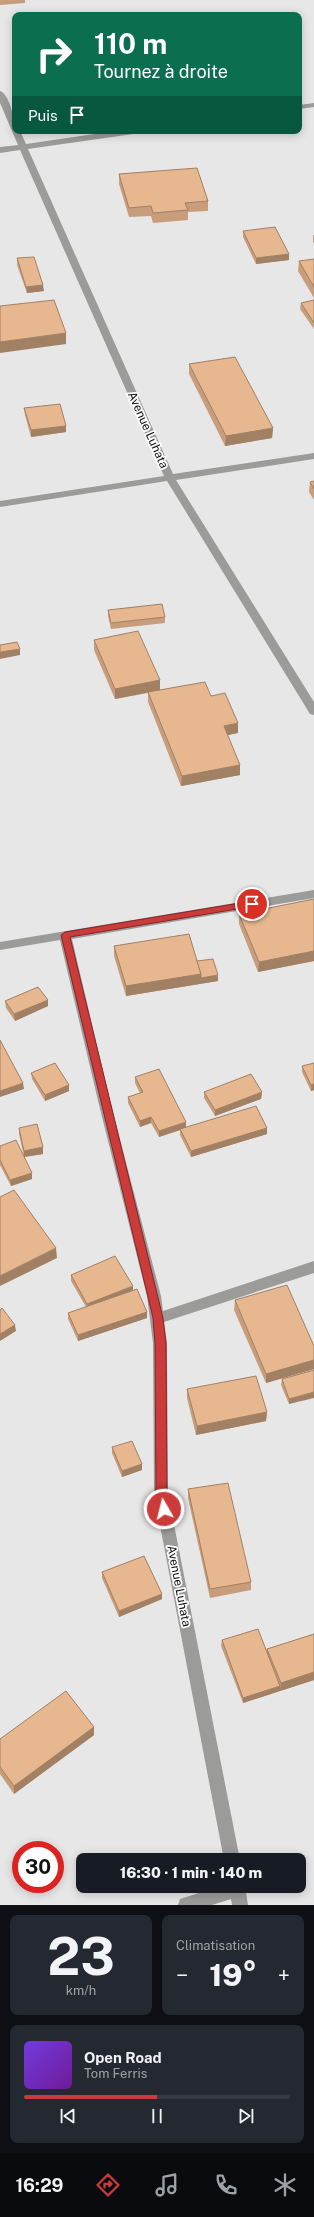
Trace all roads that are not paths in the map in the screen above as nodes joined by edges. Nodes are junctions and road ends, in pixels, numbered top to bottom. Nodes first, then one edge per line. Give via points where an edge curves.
1 (0, 93) edge
2 (314, 105) edge
3 (302, 107) edge
4 (12, 121) edge
5 (17, 134) edge
6 (110, 134) edge
7 (23, 146) junction
8 (0, 150) edge
9 (314, 456) edge
10 (170, 478) junction
11 (0, 504) edge
12 (314, 711) edge
13 (314, 894) edge
14 (65, 935) junction
15 (0, 946) edge
16 (314, 1267) edge
17 (158, 1318) junction
18 (231, 1853) edge
19 (220, 1893) edge
20 (238, 1893) edge
21 (186, 1905) edge
22 (240, 1905) edge

1 - 4 street
2 - 3 street
5 - 7 street, Avenue Luhata
6 - 7 street
7 - 8 street
7 - 10 street, Avenue Luhata
9 - 10 street
10 - 11 street
10 - 12 street, Avenue Luhata
13 - 14 street
14 - 15 street
14 - 17 street, Avenue Luhata
16 - 17 street
17 - 18 street, Avenue Luhata via 161,1494
19 - 21 street
20 - 22 street

